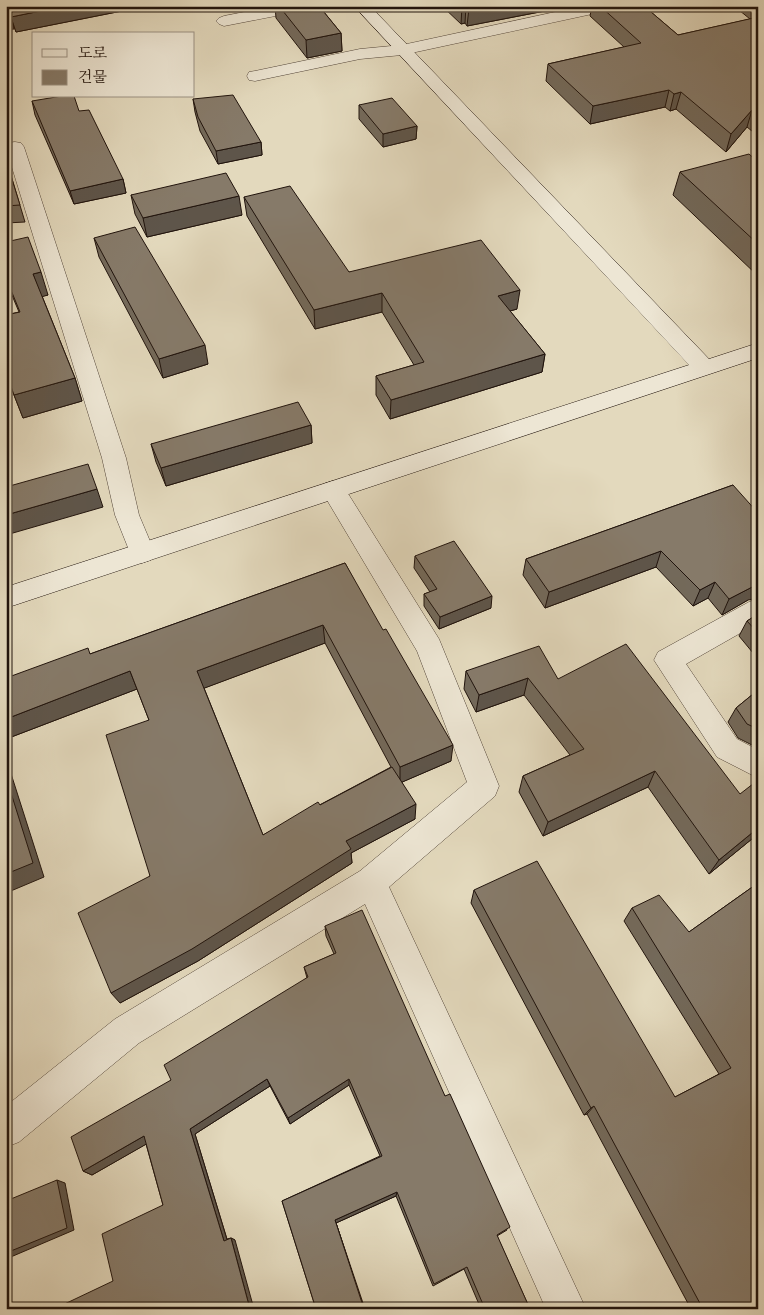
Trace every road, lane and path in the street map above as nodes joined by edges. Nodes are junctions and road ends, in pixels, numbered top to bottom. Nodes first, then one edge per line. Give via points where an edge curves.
1 (301, 6) edge
2 (361, 6) edge
3 (606, 6) edge
4 (224, 21) dead end
5 (402, 50) junction
6 (255, 76) dead end
7 (10, 143) edge
8 (758, 350) edge
9 (704, 367) junction
10 (333, 490) junction
11 (142, 553) junction
12 (6, 598) edge
13 (758, 610) edge
14 (758, 765) edge
15 (372, 882) junction
16 (6, 1129) edge
17 (566, 1309) edge

1 - 4 street
2 - 5 street
3 - 5 street
5 - 6 street via 360,54
5 - 9 street
7 - 11 street via 114,458 126,515
8 - 9 street
9 - 10 street
10 - 11 street
10 - 15 street via 429,647 484,786
11 - 12 street
13 - 14 street via 668,660 728,748
15 - 16 street via 127,1031
15 - 17 street

